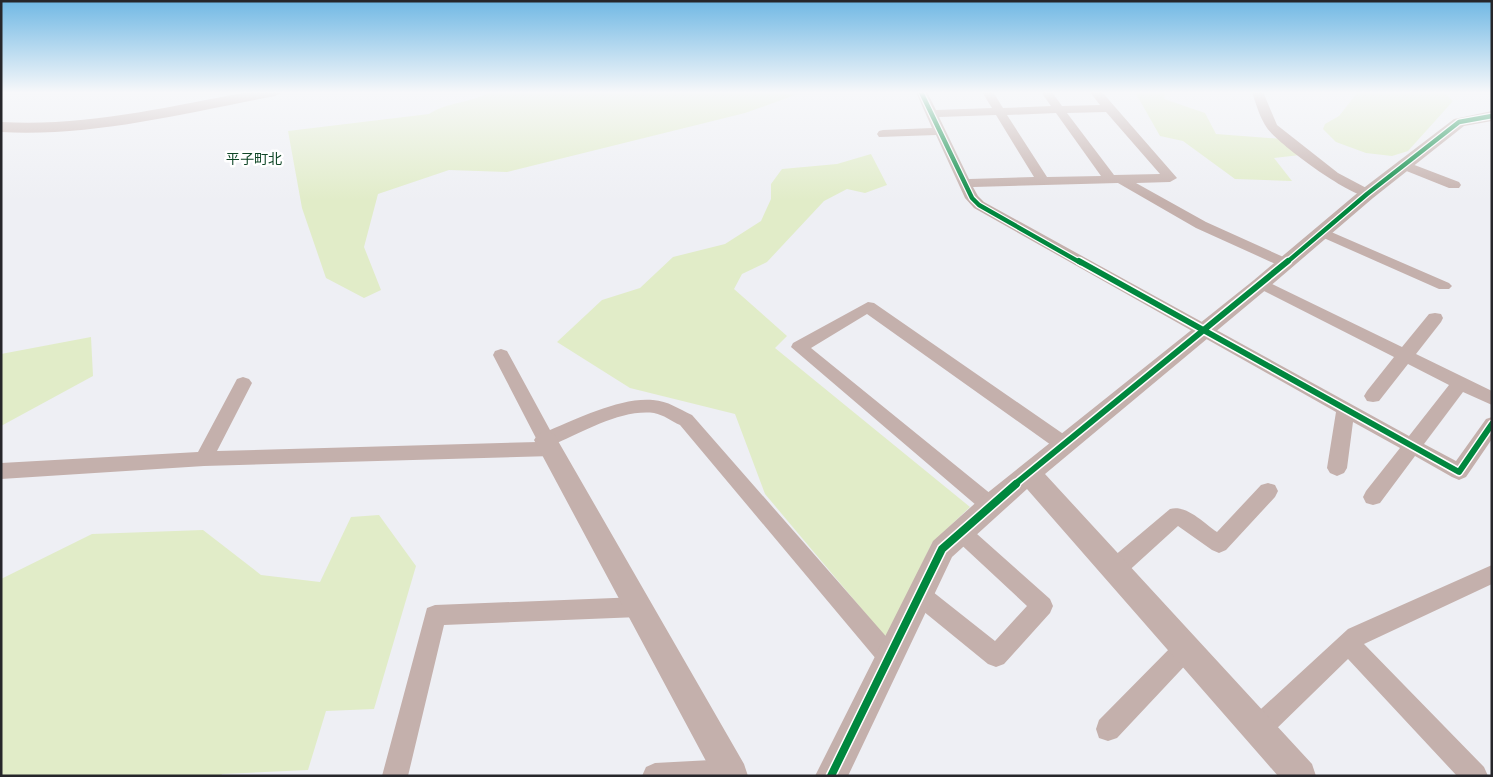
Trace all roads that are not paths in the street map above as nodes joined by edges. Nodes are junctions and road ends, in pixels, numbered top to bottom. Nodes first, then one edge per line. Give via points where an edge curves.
1 (23, 128) edge
2 (46, 128) edge
3 (940, 128) edge
4 (1009, 128) edge
5 (1075, 128) edge
6 (1127, 128) edge
7 (1274, 128) edge
8 (1451, 128) edge
9 (941, 131) junction
10 (883, 134) dead end
11 (1404, 165) junction
12 (1117, 180) junction
13 (1043, 181) junction
14 (965, 183) junction
15 (1454, 185) dead end
16 (1367, 194) junction
17 (1322, 232) junction
18 (1286, 263) junction
19 (1261, 284) junction
20 (1444, 286) dead end
21 (1435, 318) dead end
22 (1202, 331) junction
23 (1404, 354) junction
24 (501, 355) dead end
25 (243, 383) dead end
26 (1460, 383) junction
27 (1373, 396) dead end
28 (1492, 399) edge
29 (1345, 411) junction
30 (1492, 424) edge
31 (1065, 444) junction
32 (549, 445) junction
33 (1410, 446) junction
34 (204, 459) junction
35 (1336, 468) dead end
36 (1, 471) edge
37 (1030, 474) junction
38 (1268, 491) dead end
39 (1373, 496) dead end
40 (990, 505) junction
41 (961, 532) junction
42 (1115, 569) junction
43 (1492, 574) edge
44 (920, 595) junction
45 (639, 607) junction
46 (1348, 643) junction
47 (1186, 648) junction
48 (890, 658) junction
49 (1108, 729) dead end
50 (1258, 729) junction
51 (731, 774) edge
52 (395, 776) edge
53 (655, 776) edge
54 (831, 776) edge
55 (1300, 776) edge
56 (1475, 776) edge

1 - 2 street
3 - 9 street
4 - 13 street
5 - 12 street
6 - 12 street via 1170,178
7 - 16 street via 1333,176
8 - 11 street
9 - 10 street
9 - 14 street
11 - 15 street
11 - 16 street
12 - 13 street
12 - 18 street via 1201,225
13 - 14 street
14 - 22 street via 979,204
16 - 17 street
17 - 18 street
17 - 20 street
18 - 19 street
19 - 22 street
19 - 23 street
21 - 23 street
22 - 29 street
22 - 31 street
23 - 26 street
23 - 27 street
24 - 32 street
25 - 34 street
26 - 28 street
26 - 33 street
29 - 33 street
29 - 35 street
30 - 33 street via 1459,472
31 - 37 street
31 - 40 street via 868,307 799,347
32 - 34 street
32 - 45 street
32 - 48 street via 614,412 632,408 663,408 686,420
33 - 39 street
34 - 36 street
37 - 40 street
37 - 42 street
38 - 42 street via 1220,544 1177,516
40 - 41 street
41 - 44 street via 942,549
41 - 44 street via 1042,606 996,656
42 - 47 street
43 - 46 street via 1356,636
44 - 48 street
45 - 51 street
45 - 52 street via 435,615
46 - 50 street
46 - 56 street
47 - 49 street
47 - 50 street
48 - 54 street
50 - 55 street
51 - 53 street

